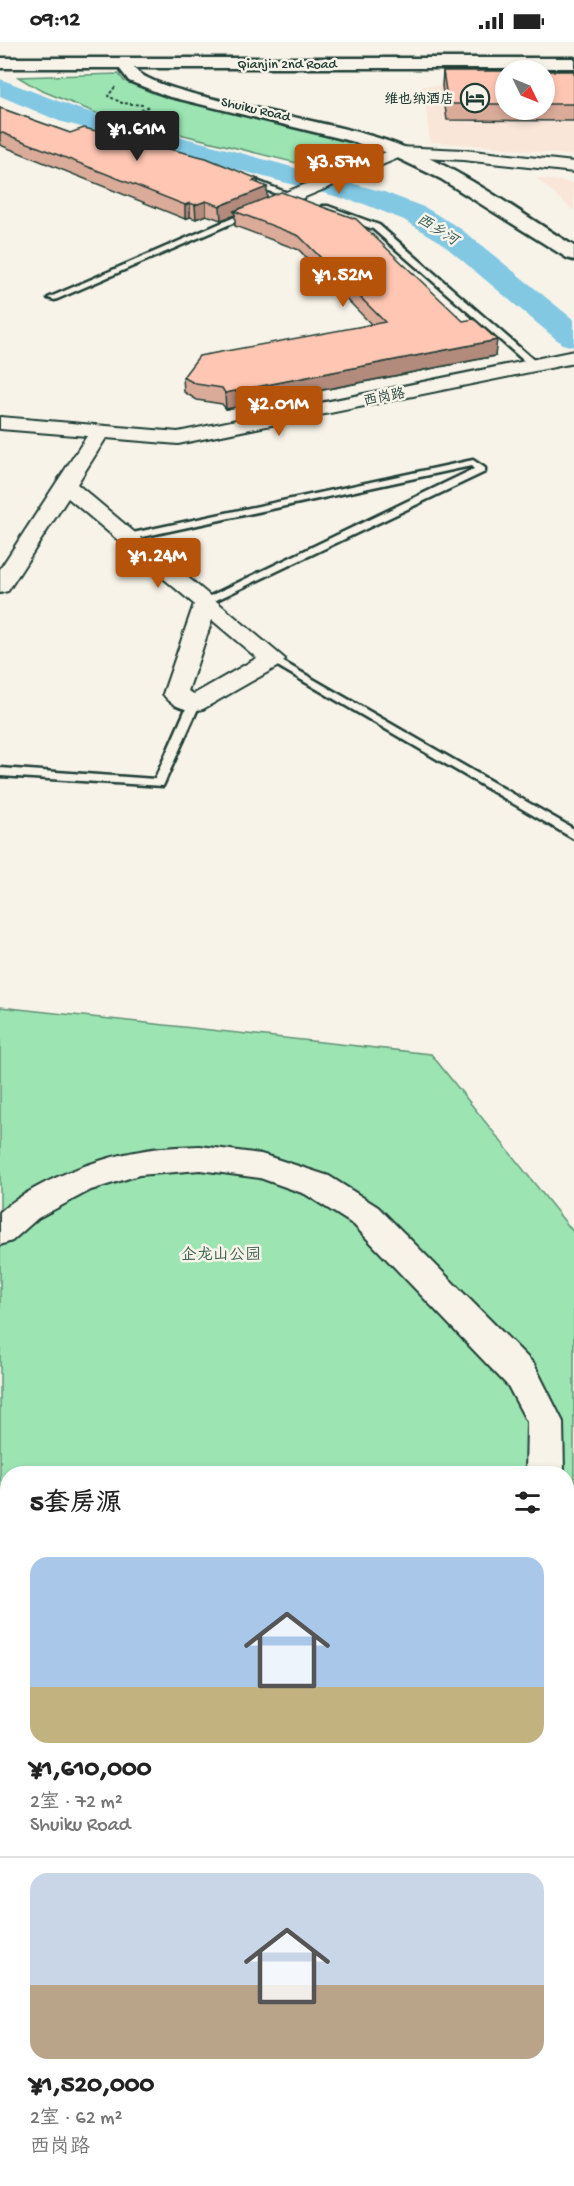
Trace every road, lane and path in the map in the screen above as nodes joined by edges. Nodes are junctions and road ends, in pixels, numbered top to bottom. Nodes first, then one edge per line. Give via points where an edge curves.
1 (407, 48) dead end
2 (574, 48) edge
3 (0, 63) edge
4 (574, 63) edge
5 (124, 64) junction
6 (150, 105) dead end
7 (96, 135) edge
8 (399, 152) junction
9 (424, 153) junction
10 (574, 166) edge
11 (238, 177) edge
12 (292, 199) joint
13 (314, 204) edge
14 (259, 210) edge
15 (574, 241) edge
16 (574, 254) edge
17 (52, 298) dead end
18 (557, 364) edge
19 (0, 423) edge
20 (100, 432) junction
21 (66, 485) junction
22 (128, 537) junction
23 (0, 586) edge
24 (206, 602) junction
25 (273, 658) junction
26 (194, 704) junction
27 (0, 772) edge
28 (574, 835) edge
29 (0, 1232) edge
30 (545, 1466) edge

1 - 2 main road
3 - 5 main road, Qianjin 2nd Road
4 - 5 main road, Qianjin 2nd Road
5 - 8 main road, Shuiku Road via 134,78 173,93 356,137
5 - 9 main road, Shuiku Road via 182,89 365,133
6 - 7 path
8 - 9 street
8 - 12 street
8 - 16 main road, Shuiku Road via 447,175
9 - 10 street
9 - 15 main road, Shuiku Road via 471,177
11 - 12 lane
13 - 18 lane via 376,227
14 - 17 lane
18 - 20 street, 西岗路 via 178,438
19 - 20 street, 西岗路
20 - 21 street
21 - 22 street
21 - 23 street
22 - 24 street
22 - 24 lane via 473,463 481,470
24 - 25 street
24 - 26 street via 175,694
25 - 26 street
25 - 28 lane
26 - 27 lane via 159,783
29 - 30 street via 26,1209 80,1181 139,1163 210,1160 261,1166 317,1185 366,1216 521,1375 545,1422

